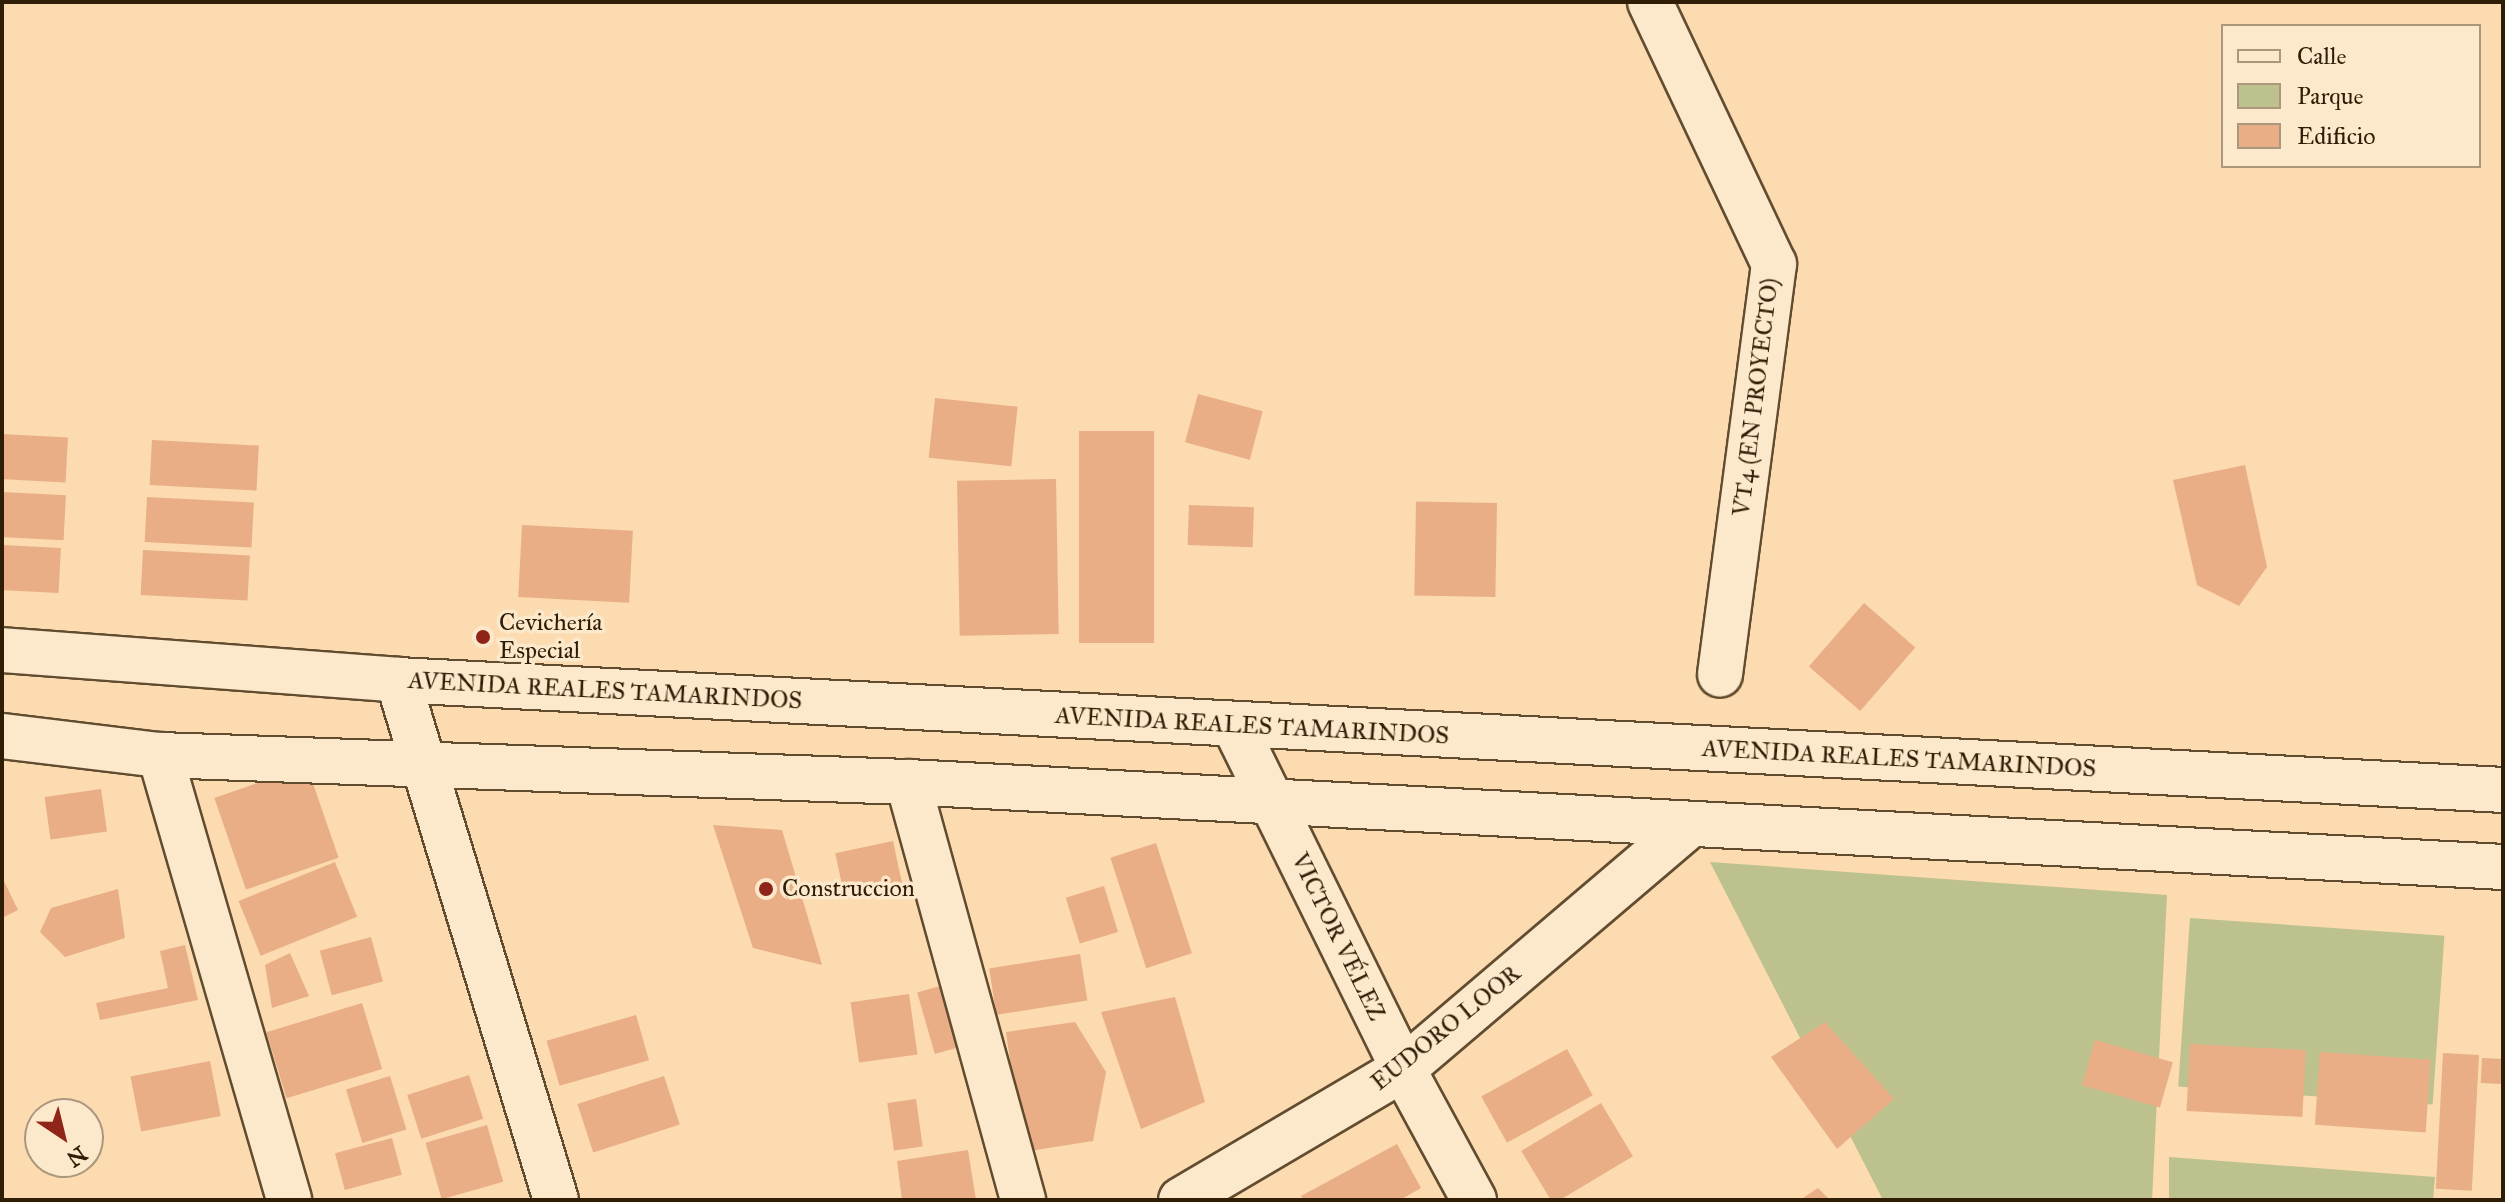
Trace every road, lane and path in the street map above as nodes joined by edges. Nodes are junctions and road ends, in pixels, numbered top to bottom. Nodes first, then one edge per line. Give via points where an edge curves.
1 (1650, 2) edge
2 (2, 650) edge
3 (1720, 674) dead end
4 (398, 680) junction
5 (1234, 725) junction
6 (2, 736) edge
7 (160, 755) junction
8 (424, 766) junction
9 (908, 782) junction
10 (2503, 790) edge
11 (1272, 801) junction
12 (1690, 825) junction
13 (2503, 867) edge
14 (1403, 1069) junction
15 (289, 1200) edge
16 (556, 1200) edge
17 (1023, 1200) edge
18 (1181, 1200) edge
19 (1474, 1200) edge

1 - 3 main road, VT4 (EN PROYECTO) via 1774,264
2 - 4 main road, AVENIDA REALES TAMARINDOS
4 - 5 main road, AVENIDA REALES TAMARINDOS
4 - 8 main road
5 - 10 main road, AVENIDA REALES TAMARINDOS
5 - 11 main road, VICTOR VÉLEZ
6 - 7 main road
7 - 8 main road
7 - 15 main road
8 - 9 main road
8 - 16 main road
9 - 11 main road
9 - 17 main road
11 - 12 main road
11 - 14 main road, VICTOR VÉLEZ
12 - 13 main road
12 - 14 main road, EUDORO LOOR
14 - 18 main road, EUDORO LOOR
14 - 19 main road, VICTOR VÉLEZ

